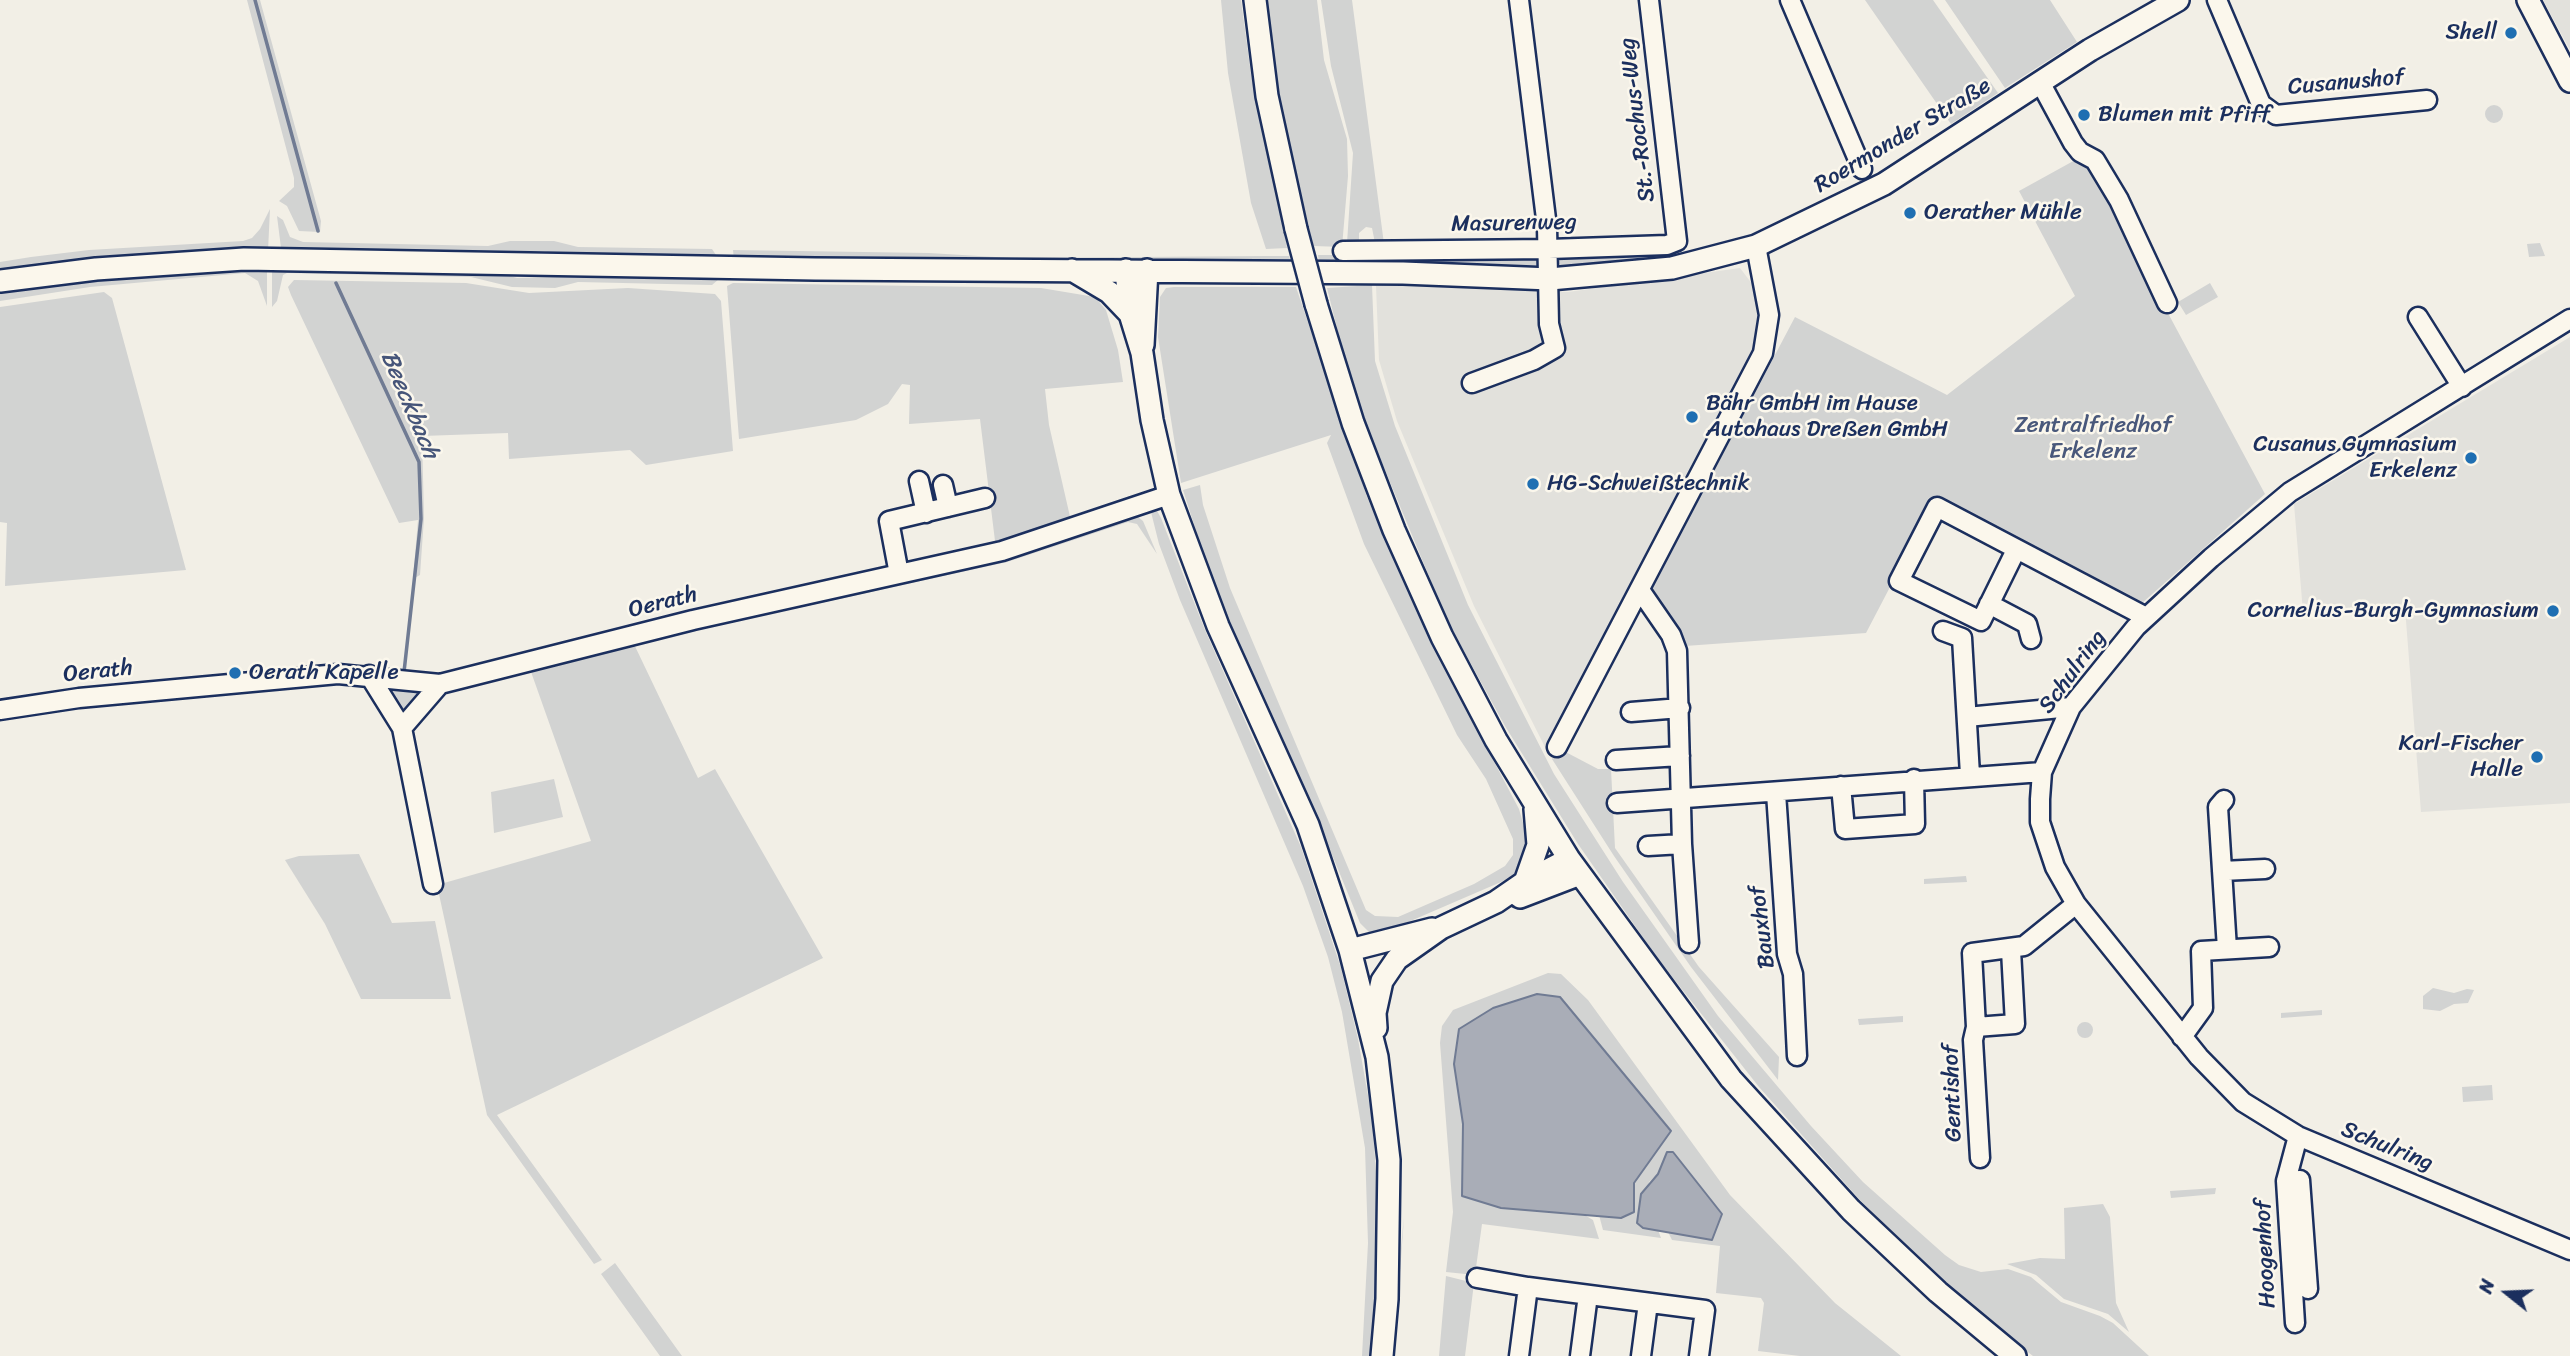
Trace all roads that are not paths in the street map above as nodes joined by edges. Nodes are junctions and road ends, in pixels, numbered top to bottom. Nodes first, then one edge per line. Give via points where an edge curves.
1 (1255, 0) edge
2 (1519, 0) edge
3 (1649, 0) edge
4 (1790, 0) edge
5 (2178, 0) edge
6 (2217, 0) edge
7 (2528, 0) edge
8 (2570, 81) edge
9 (2040, 82) junction
10 (2427, 100) dead end
11 (1862, 169) dead end
12 (1676, 234) joint
13 (1756, 246) junction
14 (1549, 249) junction
15 (1343, 251) dead end
16 (1070, 269) junction
17 (1136, 270) junction
18 (1549, 279) junction
19 (0, 281) edge
20 (2167, 303) dead end
21 (1130, 314) junction
22 (2418, 317) dead end
23 (2570, 319) edge
24 (1142, 353) junction
25 (1472, 383) dead end
26 (2462, 387) junction
27 (919, 481) dead end
28 (943, 485) dead end
29 (1169, 495) junction
30 (985, 498) dead end
31 (948, 507) junction
32 (926, 513) junction
33 (2016, 550) junction
34 (899, 574) junction
35 (1640, 590) junction
36 (1989, 604) junction
37 (2147, 617) junction
38 (1943, 631) dead end
39 (2031, 639) dead end
40 (369, 675) junction
41 (440, 684) junction
42 (2071, 707) junction
43 (1680, 709) junction
44 (0, 710) edge
45 (1631, 712) dead end
46 (1967, 717) junction
47 (402, 728) junction
48 (1556, 747) dead end
49 (1680, 756) junction
50 (1616, 760) dead end
51 (2042, 772) junction
52 (1970, 775) junction
53 (1914, 779) junction
54 (1841, 786) junction
55 (1776, 793) junction
56 (1533, 800) junction
57 (1682, 800) junction
58 (2224, 800) dead end
59 (1617, 803) dead end
60 (1682, 844) junction
61 (1648, 846) dead end
62 (1575, 867) junction
63 (2265, 869) dead end
64 (2222, 871) junction
65 (1525, 882) junction
66 (433, 884) dead end
67 (1496, 902) junction
68 (2076, 904) junction
69 (1441, 928) junction
70 (1689, 943) dead end
71 (1415, 945) junction
72 (2269, 947) dead end
73 (2227, 949) junction
74 (2011, 950) junction
75 (1352, 960) junction
76 (1976, 1027) junction
77 (2182, 1037) junction
78 (1797, 1056) dead end
79 (1377, 1057) junction
80 (2298, 1136) junction
81 (1980, 1158) dead end
82 (2286, 1181) junction
83 (2570, 1250) edge
84 (1477, 1278) dead end
85 (1528, 1287) junction
86 (2308, 1289) dead end
87 (1588, 1295) junction
88 (1648, 1303) junction
89 (2295, 1323) dead end
90 (1382, 1356) edge
91 (1519, 1356) edge
92 (1580, 1356) edge
93 (1642, 1356) edge
94 (1699, 1356) edge
95 (2015, 1356) edge

1 - 56 main road, bridge via 1267,96 1296,229 1353,422 1442,637
2 - 14 street
3 - 12 street, St.-Rochus-Weg
4 - 11 street
5 - 9 main road, Roermonder Straße
6 - 10 street, Cusanushof via 2261,104 2276,115
7 - 8 main road
9 - 13 main road, Roermonder Straße via 1884,184
9 - 20 street via 2073,143 2095,160 2119,200
12 - 14 street, Masurenweg via 1677,241 1667,244
13 - 18 main road, Roermonder Straße via 1672,268
13 - 35 street via 1769,316 1763,353
14 - 15 street, Masurenweg
14 - 18 street
16 - 17 main road, Roermonder Straße
16 - 19 main road, Roermonder Straße via 244,259
16 - 21 main road via 1110,292
17 - 18 main road, Roermonder Straße
17 - 21 main road
17 - 24 main road via 1146,317
18 - 25 street via 1549,324 1555,348
21 - 24 main road
22 - 26 street
23 - 26 street, Schulring
24 - 29 main road
26 - 37 street, Schulring via 2290,492
27 - 32 street
28 - 31 street
29 - 34 street, Oerath via 1002,551
29 - 75 main road via 1218,626 1308,825
30 - 31 street
31 - 32 street
32 - 34 street via 889,521
33 - 36 street
33 - 36 street via 1937,507 1899,581 1981,621
33 - 37 street
34 - 41 street, Oerath
35 - 43 street via 1677,650
35 - 48 street via 1579,690
36 - 39 street via 2027,624
37 - 42 street, Schulring
38 - 46 street via 1962,638
40 - 41 street, Oerath
40 - 44 street, Oerath via 200,686
40 - 47 street
41 - 47 street
42 - 46 street
42 - 51 street, Schulring
43 - 45 street
43 - 49 street
46 - 52 street
47 - 66 street
49 - 50 street
49 - 57 street
51 - 52 street
51 - 68 street, Schulring via 2040,822 2054,865
52 - 53 street
53 - 54 street
53 - 54 street via 1915,824 1845,829
54 - 55 street
55 - 57 street
55 - 78 street, Bauxhof
56 - 62 main road
56 - 65 main road via 1538,845
57 - 59 street
57 - 60 street
58 - 64 street via 2218,807
60 - 61 street
60 - 70 street
62 - 65 main road
62 - 67 main road via 1530,895
62 - 95 main road via 1731,1079 1851,1210
63 - 64 street
64 - 73 street
65 - 67 main road
67 - 69 main road
68 - 74 street, Gentishof via 2034,940
68 - 77 street, Schulring
69 - 71 main road
69 - 75 main road via 1418,930
71 - 75 main road
71 - 79 main road via 1382,981 1375,1013
72 - 73 street
73 - 77 street via 2201,950 2203,1007
74 - 76 street, Gentishof via 1972,953
74 - 76 street, Gentishof via 2015,1024
75 - 79 main road
76 - 81 street, Gentishof
77 - 80 street, Schulring via 2243,1102
79 - 90 main road via 1389,1173
80 - 82 street, Hoogenhof
80 - 83 street, Schulring
82 - 86 street, Hoogenhof via 2300,1180
82 - 89 street, Hoogenhof
84 - 85 street
85 - 87 street
85 - 91 street
87 - 88 street
87 - 92 street
88 - 93 street
88 - 94 street via 1705,1310

